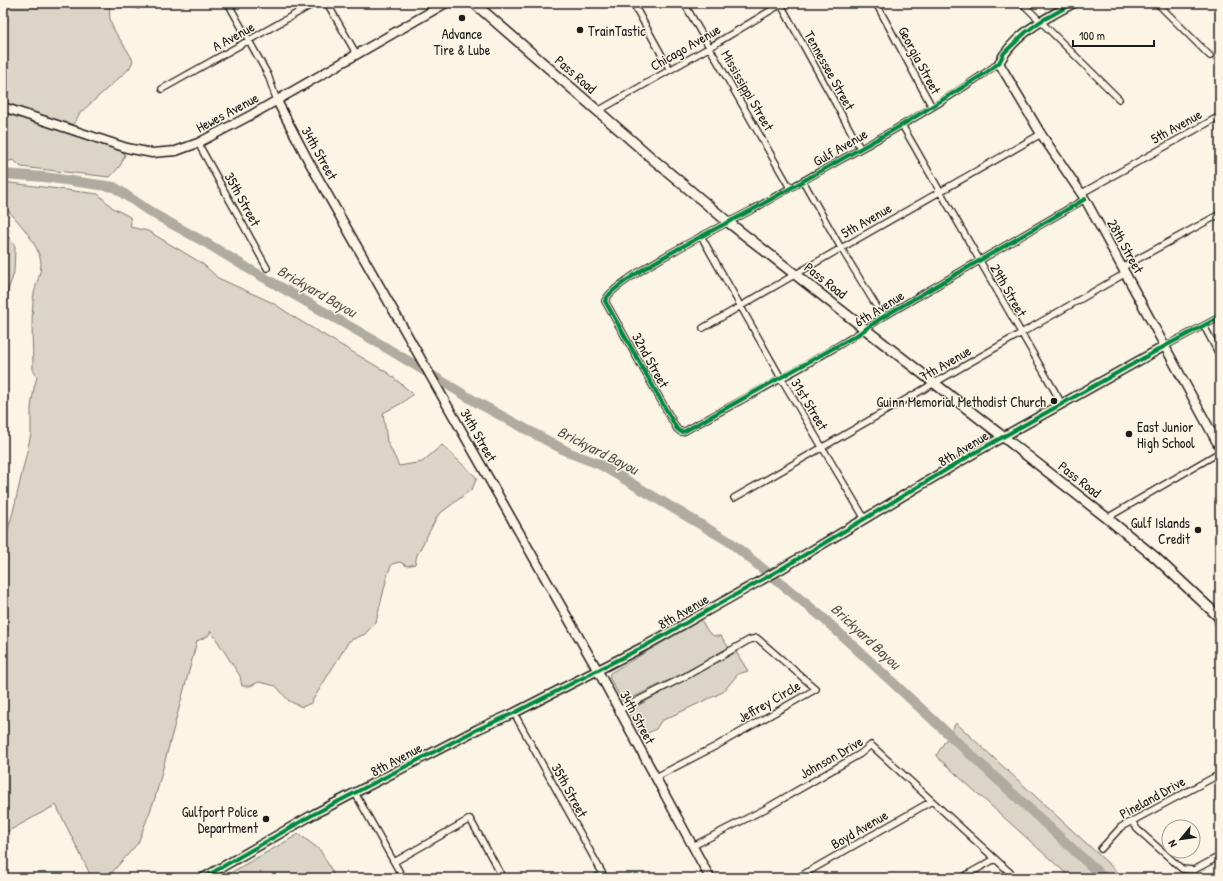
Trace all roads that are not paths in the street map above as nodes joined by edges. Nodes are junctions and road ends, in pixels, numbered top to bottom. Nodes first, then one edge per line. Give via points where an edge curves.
1 (228, 3) edge
2 (314, 3) edge
3 (327, 3) edge
4 (446, 3) edge
5 (474, 3) edge
6 (633, 3) edge
7 (684, 3) edge
8 (876, 3) edge
9 (1022, 3) edge
10 (1074, 3) edge
11 (1157, 3) edge
12 (781, 4) edge
13 (482, 7) edge
14 (1041, 21) junction
15 (250, 41) junction
16 (710, 47) junction
17 (357, 55) junction
18 (1210, 56) dead end
19 (999, 63) junction
20 (670, 70) junction
21 (162, 89) dead end
22 (1119, 99) dead end
23 (277, 101) junction
24 (3, 107) edge
25 (932, 107) junction
26 (598, 111) junction
27 (1220, 116) edge
28 (902, 124) junction
29 (1041, 134) junction
30 (198, 143) junction
31 (860, 148) junction
32 (803, 181) junction
33 (790, 188) junction
34 (940, 192) junction
35 (1083, 196) junction
36 (1220, 214) edge
37 (728, 222) junction
38 (701, 236) junction
39 (841, 248) junction
40 (980, 262) junction
41 (267, 268) dead end
42 (1124, 270) junction
43 (796, 274) junction
44 (607, 297) joint
45 (741, 306) junction
46 (883, 317) junction
47 (1220, 317) edge
48 (1204, 326) junction
49 (703, 328) dead end
50 (866, 329) junction
51 (1020, 334) junction
52 (1165, 346) junction
53 (1220, 356) edge
54 (781, 378) junction
55 (934, 383) junction
56 (1062, 404) junction
57 (681, 432) joint
58 (1003, 437) junction
59 (822, 447) junction
60 (1220, 448) edge
61 (1220, 452) edge
62 (734, 498) dead end
63 (1107, 518) junction
64 (865, 519) junction
65 (1218, 616) edge
66 (1220, 630) edge
67 (598, 671) junction
68 (619, 710) junction
69 (514, 713) junction
70 (1220, 774) edge
71 (656, 776) junction
72 (356, 793) junction
73 (932, 801) junction
74 (1132, 821) junction
75 (693, 846) junction
76 (1101, 849) dead end
77 (1220, 856) edge
78 (995, 859) junction
79 (394, 862) junction
80 (603, 876) edge
81 (203, 878) edge
82 (403, 878) edge
83 (503, 878) edge
84 (595, 878) edge
85 (710, 878) edge
86 (797, 878) edge
87 (961, 878) edge
88 (1016, 878) edge

1 - 15 street, 34th Street
2 - 15 street, A Avenue
3 - 17 street
4 - 17 street, Hewes Avenue
5 - 13 main road, Pass Road
6 - 20 street
7 - 16 street, Mississippi Street
8 - 25 street, Georgia Street
9 - 14 street
10 - 14 street, Gulf Avenue
11 - 18 street
12 - 16 street, Chicago Avenue
12 - 31 street, Tennessee Street
13 - 26 main road, Pass Road
14 - 19 street, Gulf Avenue via 1013,43
14 - 22 street
15 - 21 street, A Avenue
15 - 23 street, 34th Street via 268,75
16 - 20 street, Chicago Avenue
16 - 33 street, Mississippi Street
17 - 23 street, Hewes Avenue
19 - 25 street, Gulf Avenue
19 - 29 street, 28th Street
20 - 26 street, Chicago Avenue
23 - 30 street, Hewes Avenue
23 - 67 street, 34th Street
24 - 30 street, Hewes Avenue via 136,151 167,152
25 - 28 street, Gulf Avenue
26 - 37 main road, Pass Road
27 - 35 street, 5th Avenue
28 - 31 street, Gulf Avenue
28 - 34 street, 29th Street
29 - 34 street, 5th Avenue
29 - 35 street, 28th Street
30 - 41 street, 35th Street
31 - 32 street, Gulf Avenue
32 - 33 street, Gulf Avenue
32 - 39 street
33 - 37 street, Gulf Avenue
34 - 39 street, 5th Avenue
34 - 40 street, 29th Street
35 - 40 street, 6th Avenue
35 - 42 street, 28th Street
36 - 42 street
37 - 38 street, Gulf Avenue
37 - 43 main road, Pass Road
38 - 44 street, Gulf Avenue via 636,275
38 - 45 street, 31st Street
39 - 43 street, 5th Avenue
39 - 46 street
40 - 46 street, 6th Avenue
40 - 51 street, 29th Street
42 - 51 street, 7th Avenue
42 - 52 street, 28th Street
43 - 45 street, 5th Avenue
43 - 50 main road, Pass Road
44 - 57 street, 32nd Street via 605,301
45 - 49 street, 5th Avenue
45 - 54 street, 31st Street
46 - 50 street, 6th Avenue
47 - 48 street
48 - 52 street
48 - 53 street
50 - 54 street, 6th Avenue
50 - 55 main road, Pass Road
51 - 55 street, 7th Avenue
51 - 56 street, 29th Street
52 - 56 street, 8th Avenue
52 - 60 street, 28th Street
54 - 57 street, 6th Avenue
54 - 59 street, 31st Street
55 - 58 main road, Pass Road
55 - 59 street, 7th Avenue
56 - 58 street, 8th Avenue
58 - 63 main road, Pass Road
58 - 64 street, 8th Avenue
59 - 62 street, 7th Avenue
59 - 64 street, 31st Street
61 - 63 street
63 - 65 main road, Pass Road via 1180,579
64 - 67 street, 8th Avenue
65 - 66 street
67 - 68 street, 34th Street
67 - 69 street, 8th Avenue
68 - 71 street, 34th Street
68 - 71 street, Jeffrey Circle via 757,638 816,688 716,746
69 - 72 street, 8th Avenue
69 - 80 street, 35th Street
70 - 74 street, Pineland Drive
71 - 75 street, 34th Street
72 - 79 street
72 - 81 street, 8th Avenue via 281,832
73 - 75 street, Johnson Drive via 871,745 860,754 765,809
73 - 78 street, Johnson Drive
73 - 86 street, Boyd Avenue
74 - 76 street, Pineland Drive via 1121,827
74 - 77 street via 1138,830 1182,869 1194,870
75 - 85 street, 34th Street
78 - 87 street
78 - 88 street, Johnson Drive
79 - 82 street
79 - 83 street via 470,819
80 - 84 street

